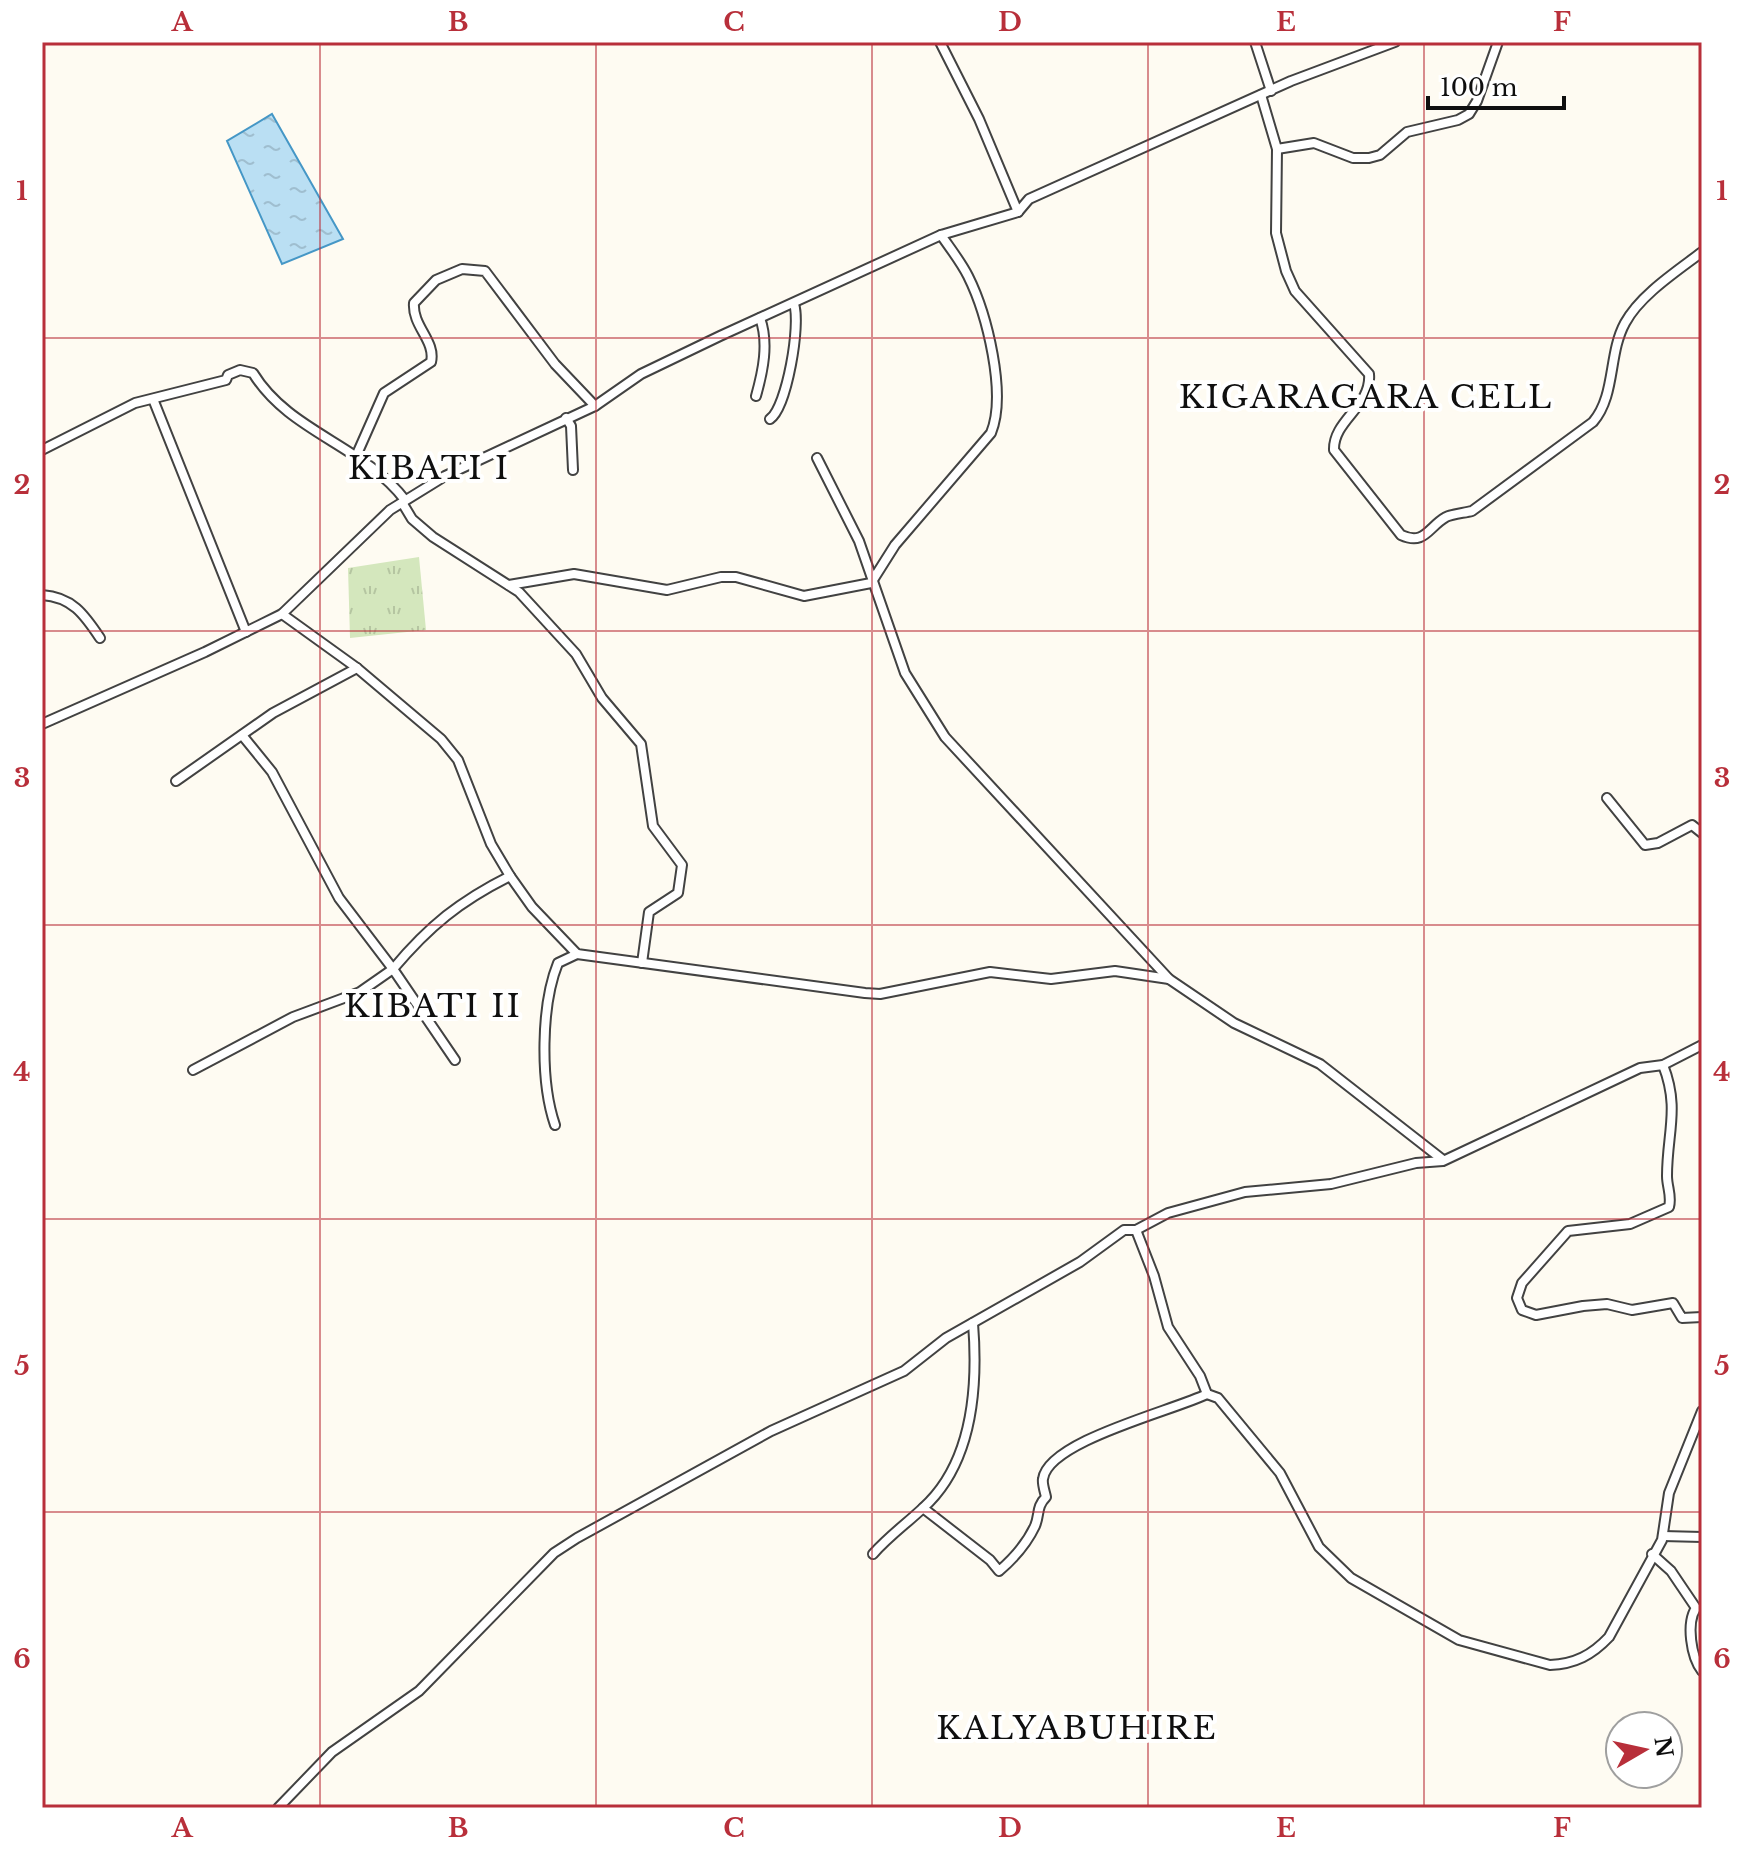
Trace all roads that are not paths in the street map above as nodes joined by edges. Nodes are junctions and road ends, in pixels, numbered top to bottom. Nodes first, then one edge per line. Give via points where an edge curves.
1 (940, 42) edge
2 (1255, 42) edge
3 (1395, 42) edge
4 (1498, 42) edge
5 (1271, 91) junction
6 (1261, 95) junction
7 (1277, 149) junction
8 (1018, 212) junction
9 (941, 235) junction
10 (1702, 252) edge
11 (794, 304) junction
12 (760, 318) junction
13 (756, 396) dead end
14 (153, 399) junction
15 (595, 406) junction
16 (566, 418) junction
17 (770, 419) dead end
18 (42, 450) edge
19 (357, 454) junction
20 (817, 458) dead end
21 (573, 470) dead end
22 (404, 502) junction
23 (871, 583) junction
24 (509, 585) junction
25 (42, 595) edge
26 (282, 614) junction
27 (246, 632) junction
28 (100, 638) dead end
29 (357, 668) junction
30 (42, 724) edge
31 (251, 727) junction
32 (242, 735) junction
33 (250, 744) junction
34 (176, 781) dead end
35 (1607, 798) dead end
36 (1702, 833) edge
37 (510, 876) junction
38 (577, 954) junction
39 (642, 963) junction
40 (393, 969) junction
41 (1169, 979) junction
42 (1702, 1045) edge
43 (455, 1060) dead end
44 (1663, 1065) junction
45 (193, 1070) dead end
46 (555, 1125) dead end
47 (1443, 1161) junction
48 (1136, 1230) junction
49 (1702, 1317) edge
50 (973, 1323) junction
51 (1207, 1394) junction
52 (1702, 1411) edge
53 (923, 1508) junction
54 (1663, 1536) junction
55 (1702, 1537) edge
56 (873, 1554) dead end
57 (1652, 1554) junction
58 (1702, 1671) edge
59 (278, 1808) edge

1 - 8 street
2 - 5 street
3 - 5 street
4 - 7 street via 1477,101 1458,120 1407,132 1369,158 1353,158 1314,143
5 - 6 street
6 - 7 street
6 - 8 street via 1029,199
7 - 10 street via 1276,233 1286,271 1295,291 1369,374 1368,395 1334,441 1334,450 1409,539 1424,538 1448,515 1472,511 1593,422 1605,401 1624,323
8 - 9 street
9 - 11 street
9 - 23 street via 976,297 998,391 996,420 991,433 895,545
11 - 12 street
11 - 17 street via 797,330 781,409
12 - 13 street via 764,353
12 - 15 street via 641,374
14 - 18 street via 120,409
14 - 19 street via 226,380 240,370 253,373 266,395 288,414
14 - 27 street
15 - 16 street
15 - 19 street via 555,364 494,278 475,267 462,269 436,280 414,303 431,362 384,393
16 - 21 street
16 - 22 street
19 - 22 street via 388,478
20 - 23 street via 859,541
22 - 24 street via 412,519 433,537
22 - 26 street
23 - 24 street via 804,596 736,577 667,590 574,574
23 - 41 street via 912,690 945,737
24 - 39 street via 567,642 602,698 641,744 653,826 682,865 678,893 649,912
25 - 28 street via 79,608
26 - 27 street
26 - 29 street
27 - 30 street
29 - 31 street
29 - 37 street via 441,739 458,760 491,844
31 - 32 street
31 - 33 street
32 - 33 street
32 - 34 street
33 - 40 street via 290,803 339,898
35 - 36 street via 1645,845 1692,825
37 - 38 street
37 - 40 street via 466,898 424,932
38 - 39 street
38 - 46 street via 558,963 549,985 544,1036
39 - 41 street via 880,994 990,972 1051,979 1115,971
40 - 43 street
40 - 45 street via 360,992 293,1017
41 - 47 street via 1234,1023 1320,1064
42 - 44 street
44 - 47 street via 1640,1068
44 - 49 street via 1673,1089 1669,1207 1623,1226 1568,1231 1522,1283 1517,1298 1522,1310 1536,1315 1607,1304 1632,1310 1665,1302 1673,1303 1682,1318
47 - 48 street via 1331,1184 1245,1192 1168,1213
48 - 50 street via 1124,1230 1080,1262
48 - 51 street via 1168,1327
50 - 53 street via 977,1368 971,1412 955,1459
50 - 59 street via 904,1371 771,1431 554,1553 419,1691 332,1752
51 - 53 street via 1066,1450 1042,1480 1046,1497 1038,1505 1035,1525 999,1571
51 - 57 street via 1218,1398 1280,1473 1333,1564 1459,1640 1537,1663 1581,1660 1609,1637
52 - 54 street via 1669,1493
53 - 56 street
54 - 55 street
54 - 57 street
57 - 58 street via 1696,1608 1693,1648

